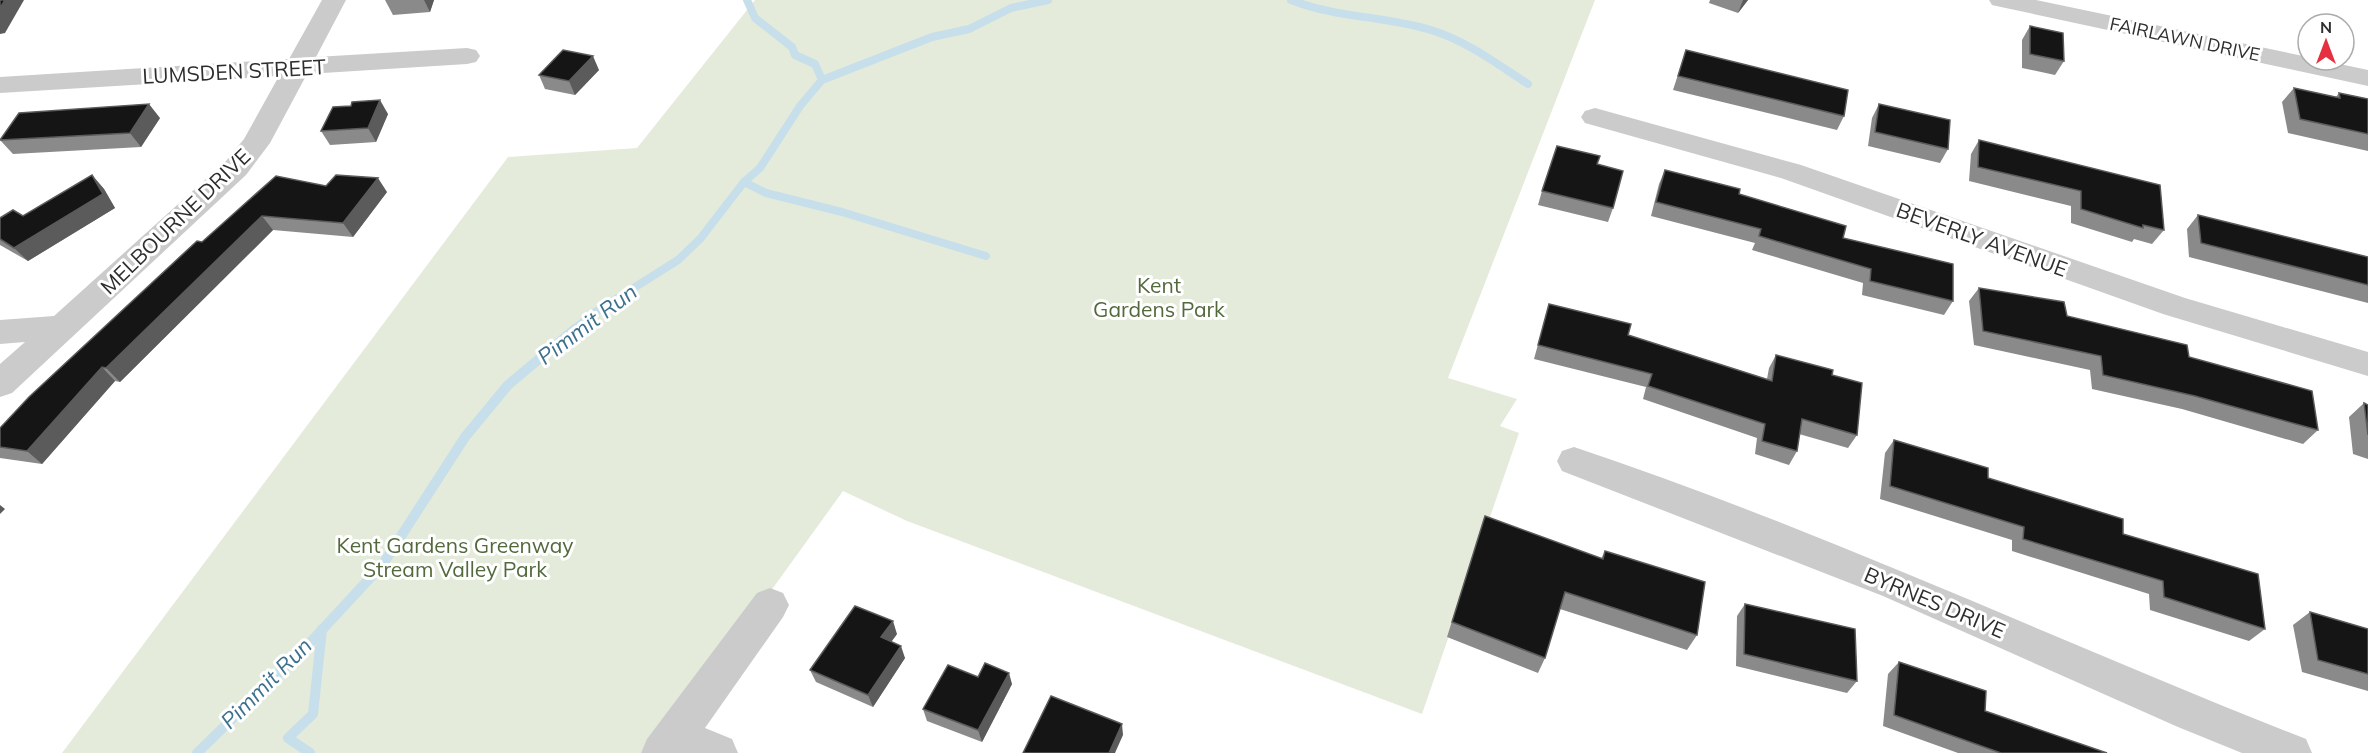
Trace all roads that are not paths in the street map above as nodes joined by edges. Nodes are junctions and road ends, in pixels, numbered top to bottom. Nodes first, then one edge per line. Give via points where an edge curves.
1 (334, 0) edge
2 (2001, 0) edge
3 (2042, 4) edge
4 (467, 56) dead end
5 (298, 66) junction
6 (2368, 78) edge
7 (0, 85) edge
8 (1595, 117) dead end
9 (61, 327) junction
10 (0, 332) edge
11 (2368, 364) edge
12 (0, 384) edge
13 (1574, 461) dead end
14 (770, 605) dead end
15 (669, 744) edge
16 (717, 753) edge
17 (2291, 753) edge

1 - 5 street, MELBOURNE DRIVE
2 - 3 street, FAIRLAWN DRIVE
3 - 6 street, FAIRLAWN DRIVE
4 - 5 street, LUMSDEN STREET
5 - 7 street, LUMSDEN STREET
5 - 9 street, MELBOURNE DRIVE via 256,143 236,168
8 - 11 street, BEVERLY AVENUE via 1810,177 2136,294
9 - 10 street
9 - 12 street, MELBOURNE DRIVE
13 - 17 street, BYRNES DRIVE via 1896,584 2192,714
14 - 15 street
15 - 16 street

